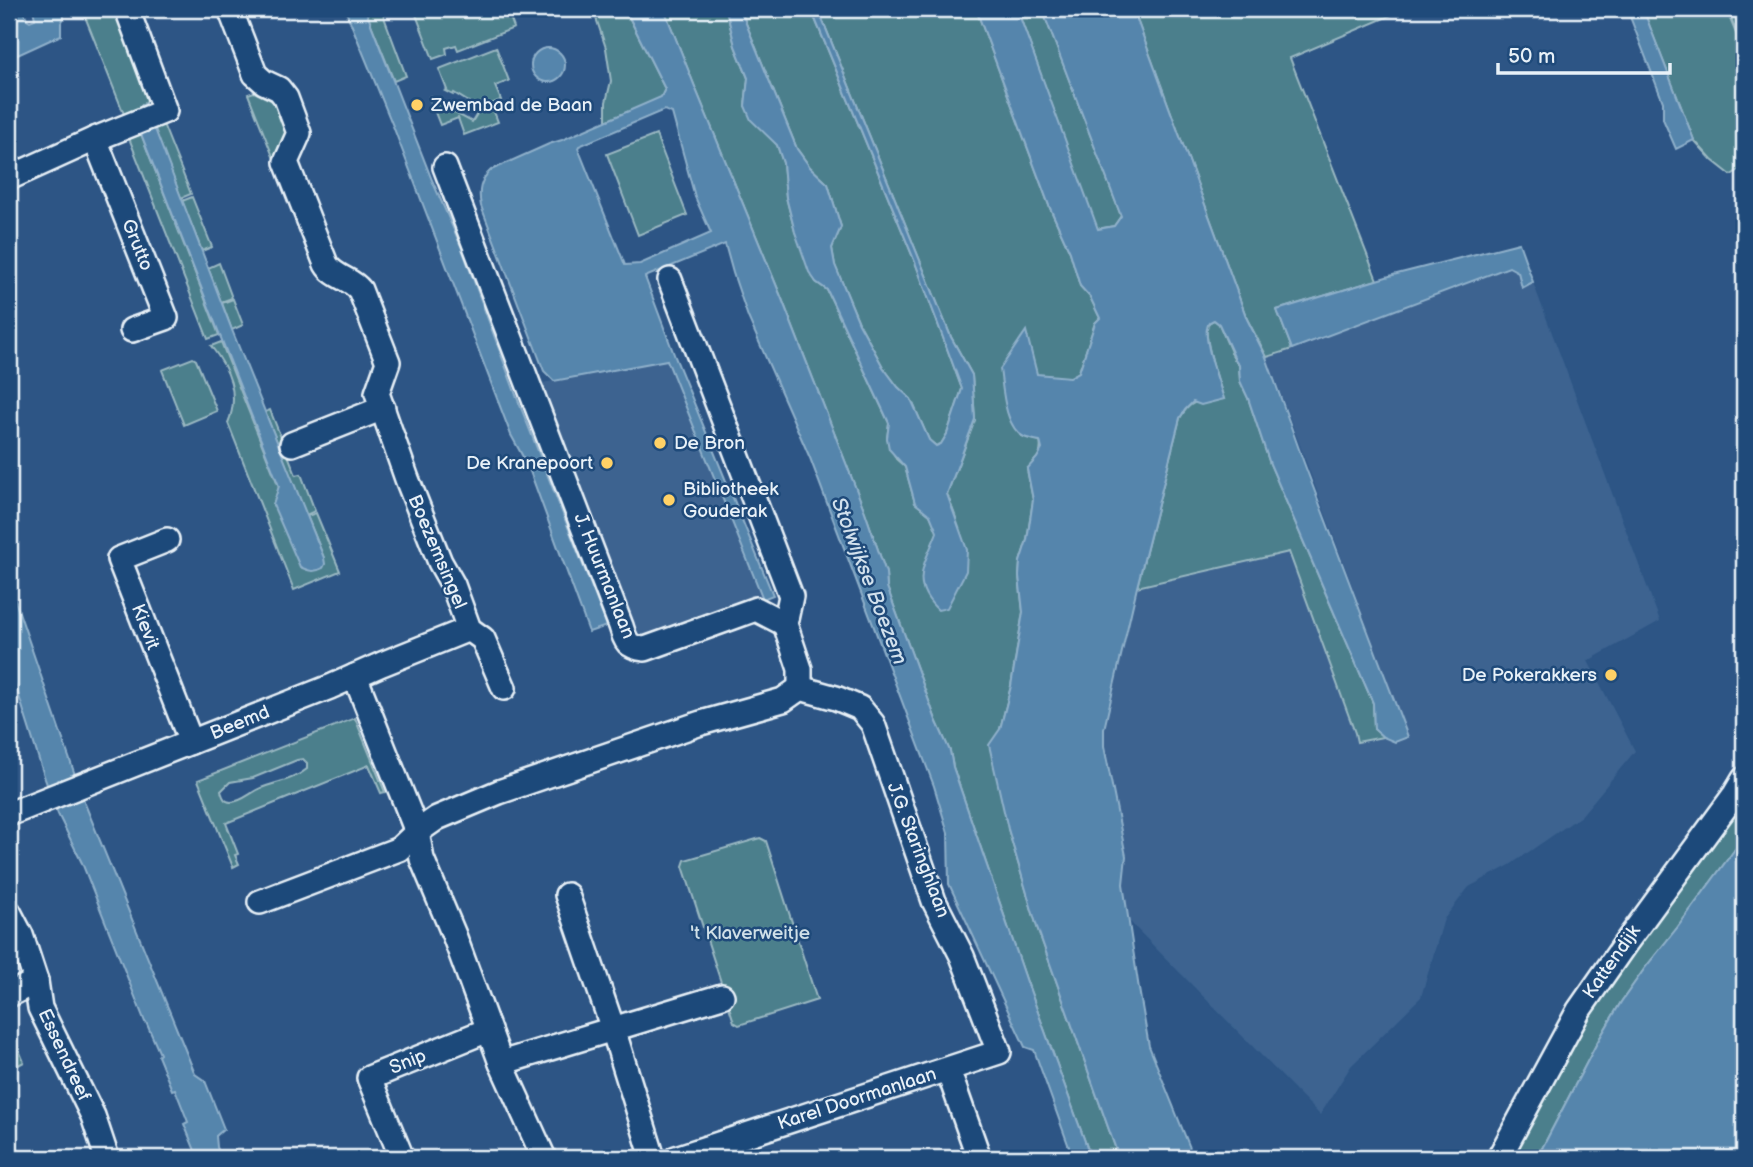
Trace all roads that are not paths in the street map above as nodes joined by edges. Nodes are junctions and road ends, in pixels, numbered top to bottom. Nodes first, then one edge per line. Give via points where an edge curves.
1 (127, 9) edge
2 (230, 9) edge
3 (95, 139) junction
4 (445, 167) dead end
5 (9, 178) edge
6 (670, 280) dead end
7 (132, 330) dead end
8 (383, 408) junction
9 (292, 444) dead end
10 (167, 540) dead end
11 (785, 624) junction
12 (469, 629) junction
13 (355, 676) junction
14 (504, 688) dead end
15 (800, 688) junction
16 (191, 742) junction
17 (1744, 779) edge
18 (9, 814) edge
19 (417, 832) junction
20 (568, 895) dead end
21 (260, 902) dead end
22 (9, 912) edge
23 (36, 981) junction
24 (9, 995) edge
25 (722, 996) dead end
26 (613, 1029) junction
27 (488, 1030) junction
28 (999, 1052) joint
29 (501, 1063) junction
30 (948, 1070) junction
31 (107, 1158) edge
32 (402, 1158) edge
33 (544, 1158) edge
34 (653, 1158) edge
35 (676, 1158) edge
36 (979, 1158) edge
37 (1499, 1158) edge

1 - 3 street via 165,111
2 - 8 street, Boezemsingel via 255,75 279,89 296,125 299,133 286,162 326,264 360,290 388,362 377,393
3 - 5 street
3 - 7 street, Grutto via 166,318
4 - 11 street, J. Huurmanlaan via 626,641 634,648 646,649 756,609
6 - 11 street via 791,596
8 - 9 street
8 - 12 street, Boezemsingel
10 - 16 street, Kievit via 119,559
11 - 15 street via 800,669
12 - 13 street, Beemd
12 - 14 street, Boezemsingel via 483,639
13 - 16 street, Beemd
13 - 19 street
15 - 19 street via 783,700 509,789 437,818
15 - 28 street, J.G. Staringhlaan via 860,708 873,724 934,901 962,956
16 - 18 street, Beemd
17 - 37 street, Kattendijk via 1579,1010
19 - 21 street via 399,849
19 - 27 street via 422,859
20 - 26 street
22 - 23 street, Essendreef
23 - 24 street
23 - 31 street, Essendreef via 40,1008 93,1116
25 - 26 street
26 - 29 street
26 - 34 street
27 - 29 street
27 - 32 street, Snip via 369,1078
28 - 30 street, Karel Doormanlaan
29 - 33 street
30 - 35 street, Karel Doormanlaan
30 - 36 street

